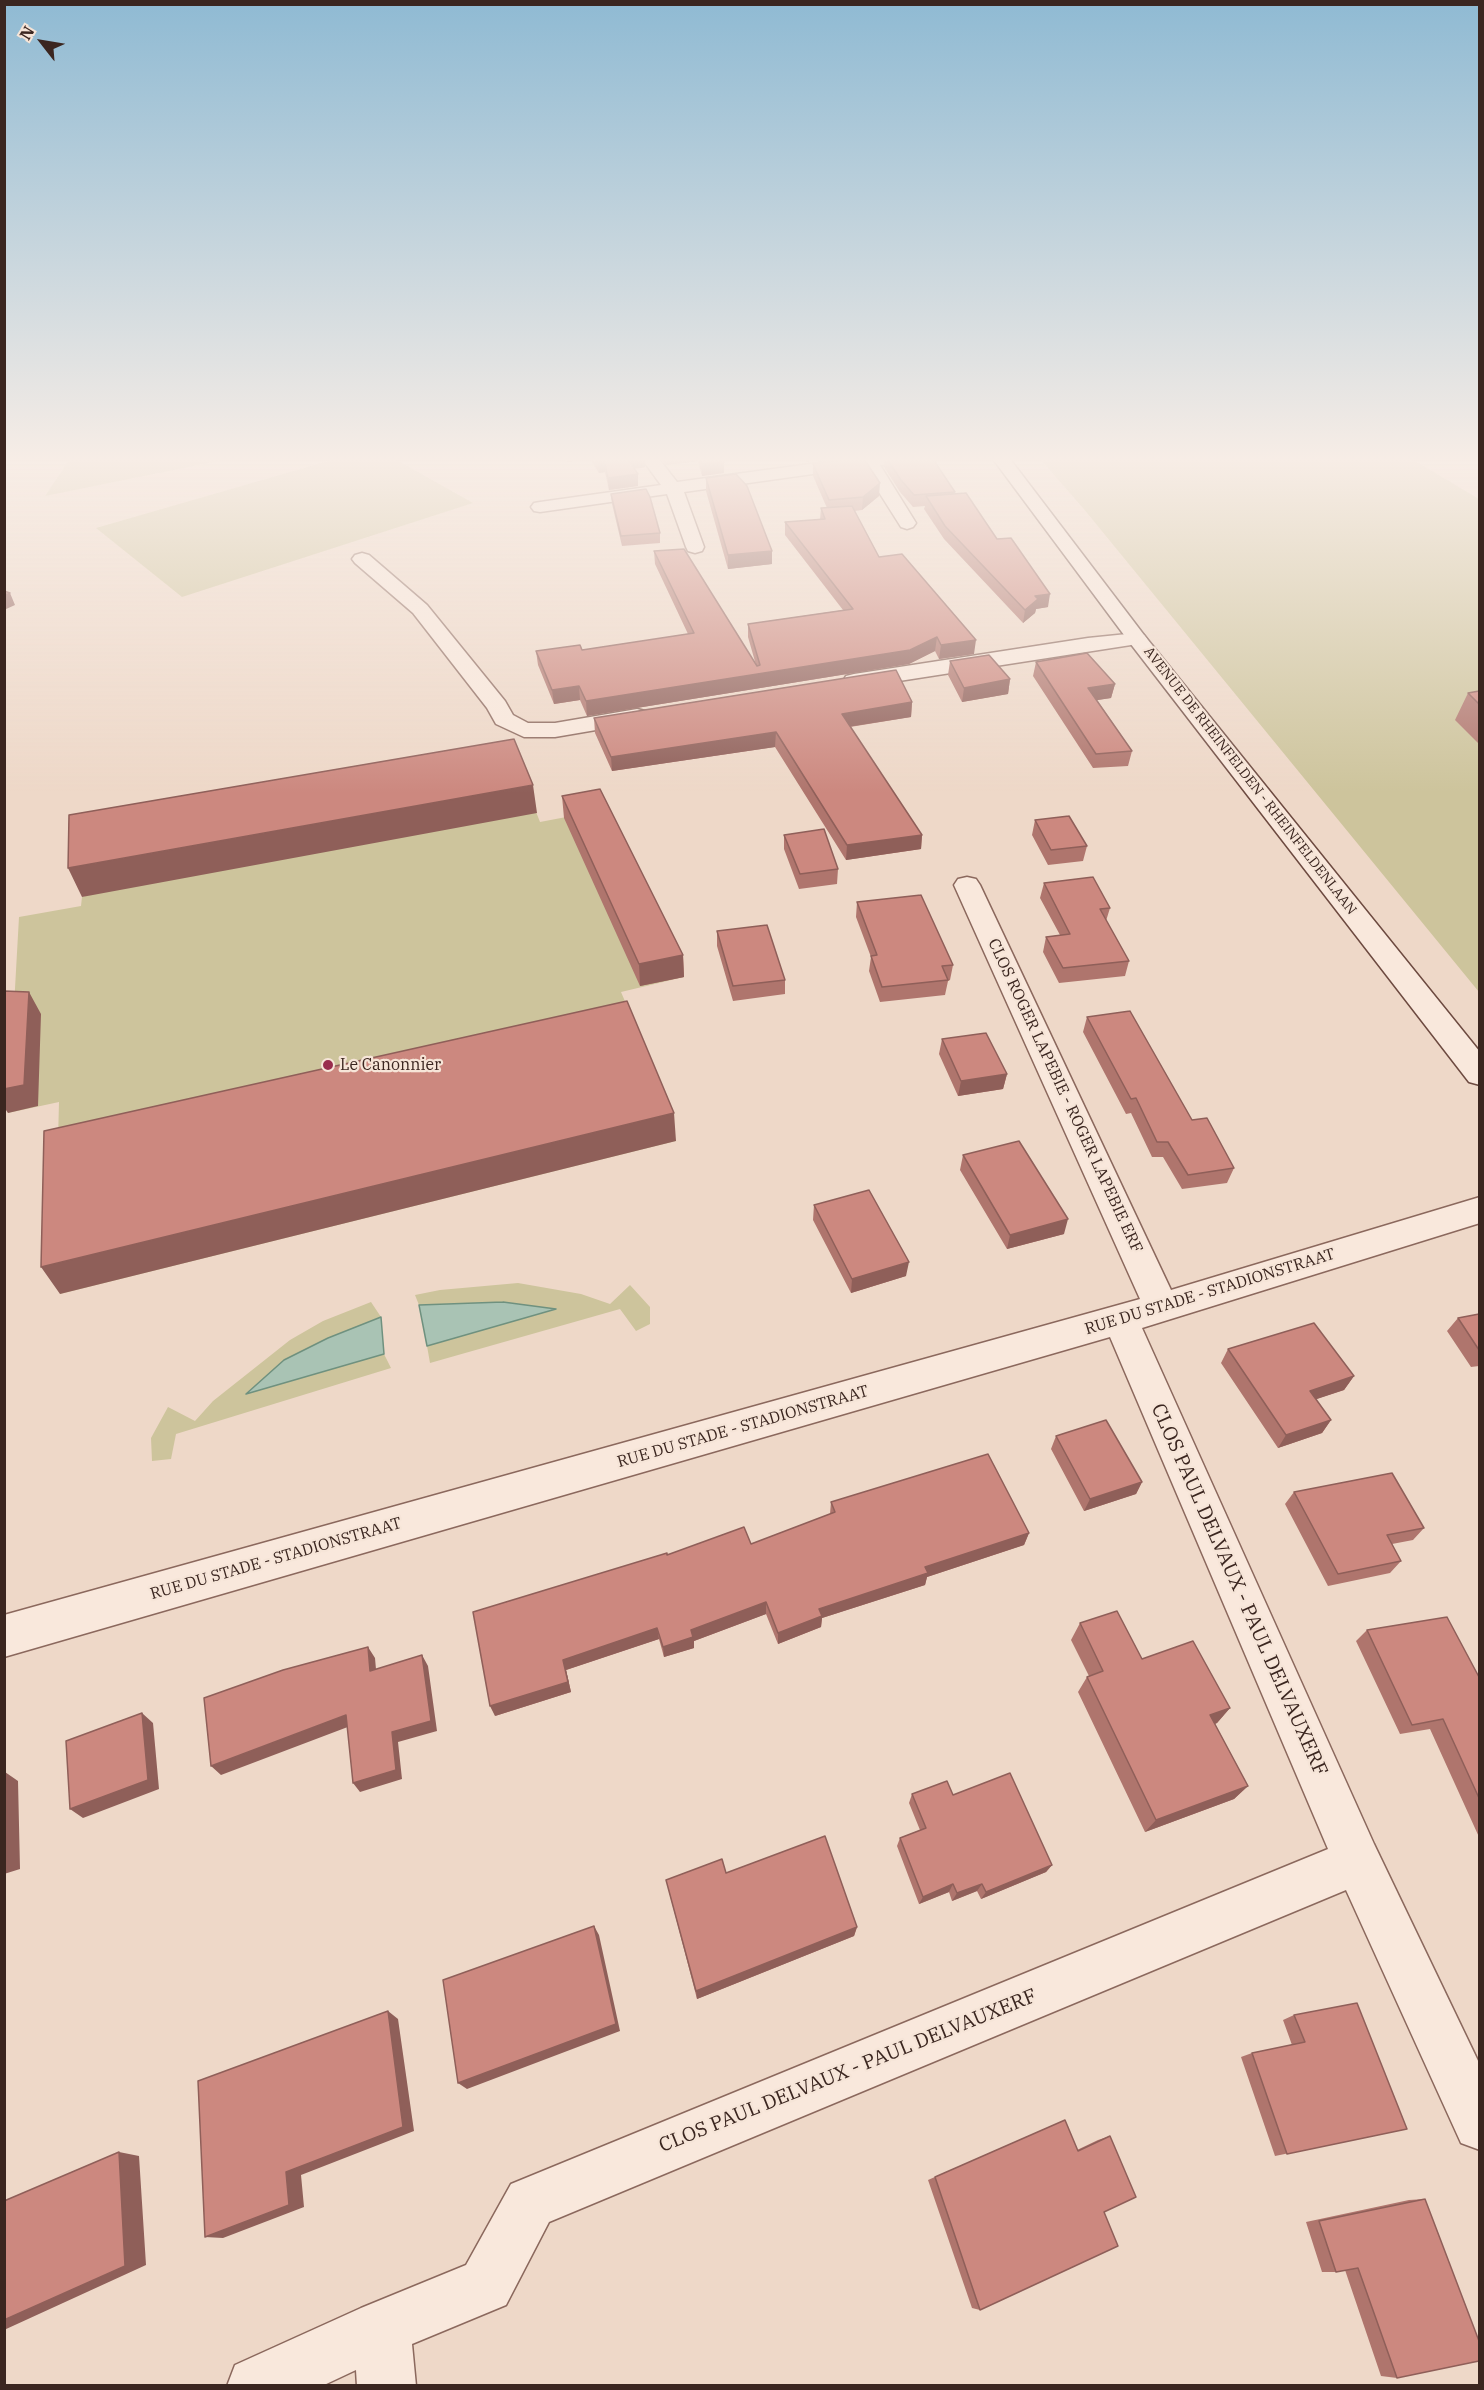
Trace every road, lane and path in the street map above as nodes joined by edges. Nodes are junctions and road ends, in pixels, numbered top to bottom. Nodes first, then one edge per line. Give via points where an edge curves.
1 (375, 571) edge
2 (1085, 571) edge
3 (1137, 639) junction
4 (830, 685) edge
5 (654, 713) edge
6 (967, 885) dead end
7 (1479, 1074) edge
8 (1479, 1210) edge
9 (1162, 1308) junction
10 (1121, 1320) junction
11 (4, 1636) edge
12 (1357, 1861) junction
13 (1479, 2124) edge
14 (381, 2328) junction
15 (256, 2385) edge
16 (387, 2385) edge

1 - 5 street via 420,609 504,719 524,730 555,730
2 - 3 street, AVENUE DE RHEINFELDEN - RHEINFELDENLAAN
3 - 4 street
3 - 7 street, AVENUE DE RHEINFELDEN - RHEINFELDENLAAN
6 - 9 street, CLOS ROGER LAPEBIE - ROGER LAPEBIE ERF
8 - 9 street, RUE DU STADE - STADIONSTRAAT
9 - 10 street, RUE DU STADE - STADIONSTRAAT
10 - 11 street, RUE DU STADE - STADIONSTRAAT
10 - 12 street, CLOS PAUL DELVAUX - PAUL DELVAUXERF
12 - 13 street, CLOS PAUL DELVAUX - PAUL DELVAUXERF
12 - 14 street, CLOS PAUL DELVAUX - PAUL DELVAUXERF via 530,2202 486,2285
14 - 15 street, CLOS PAUL DELVAUX - PAUL DELVAUXERF
14 - 16 street

